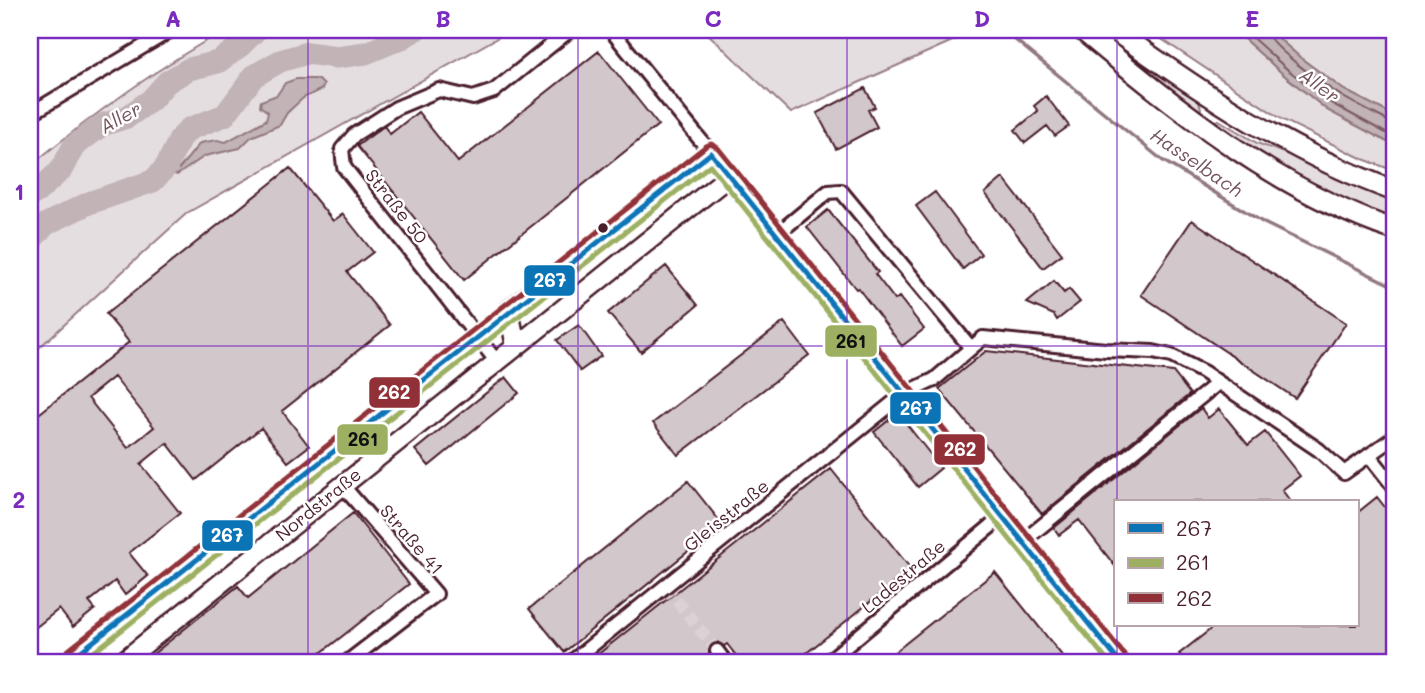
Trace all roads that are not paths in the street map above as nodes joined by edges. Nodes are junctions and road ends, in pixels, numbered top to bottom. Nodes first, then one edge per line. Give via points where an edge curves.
1 (171, 30) edge
2 (570, 30) edge
3 (611, 30) edge
4 (1082, 30) edge
5 (1114, 30) edge
6 (30, 114) edge
7 (711, 153) junction
8 (729, 176) junction
9 (1395, 191) edge
10 (1395, 230) edge
11 (776, 235) junction
12 (509, 310) junction
13 (477, 336) junction
14 (516, 347) junction
15 (971, 348) junction
16 (497, 362) junction
17 (1218, 383) junction
18 (904, 394) junction
19 (1395, 437) edge
20 (1369, 456) junction
21 (342, 485) junction
22 (1395, 488) edge
23 (1002, 517) junction
24 (1022, 542) junction
25 (717, 652) tunnel mouth
26 (66, 663) edge
27 (121, 663) edge
28 (346, 663) edge
29 (570, 663) edge
30 (726, 663) edge
31 (826, 663) edge
32 (1119, 663) edge

1 - 6 street
2 - 13 street, Straße 50 via 494,91 473,98 439,90 396,108 354,135 342,149 344,167
3 - 7 street
4 - 10 main road via 1220,139 1331,203
5 - 9 main road via 1263,129
7 - 8 street
7 - 12 street, Nordstraße
8 - 11 street
8 - 14 street, Nordstraße
11 - 15 street via 828,192 841,191
11 - 18 street
12 - 13 street, Nordstraße
12 - 14 street
13 - 16 street, Straße 50
13 - 26 street, Nordstraße
14 - 16 street, Nordstraße
15 - 17 street via 983,338 1153,352 1171,356
15 - 18 street, Gleisstraße via 934,380
16 - 21 street, Nordstraße
17 - 20 street via 1319,450 1344,473
17 - 24 street
18 - 23 street
18 - 29 street, Gleisstraße
19 - 20 street
20 - 22 street
21 - 27 street, Nordstraße
21 - 28 street, Straße 41 via 436,594
23 - 24 street
23 - 31 street, Ladestraße
24 - 32 street
25 - 30 street

